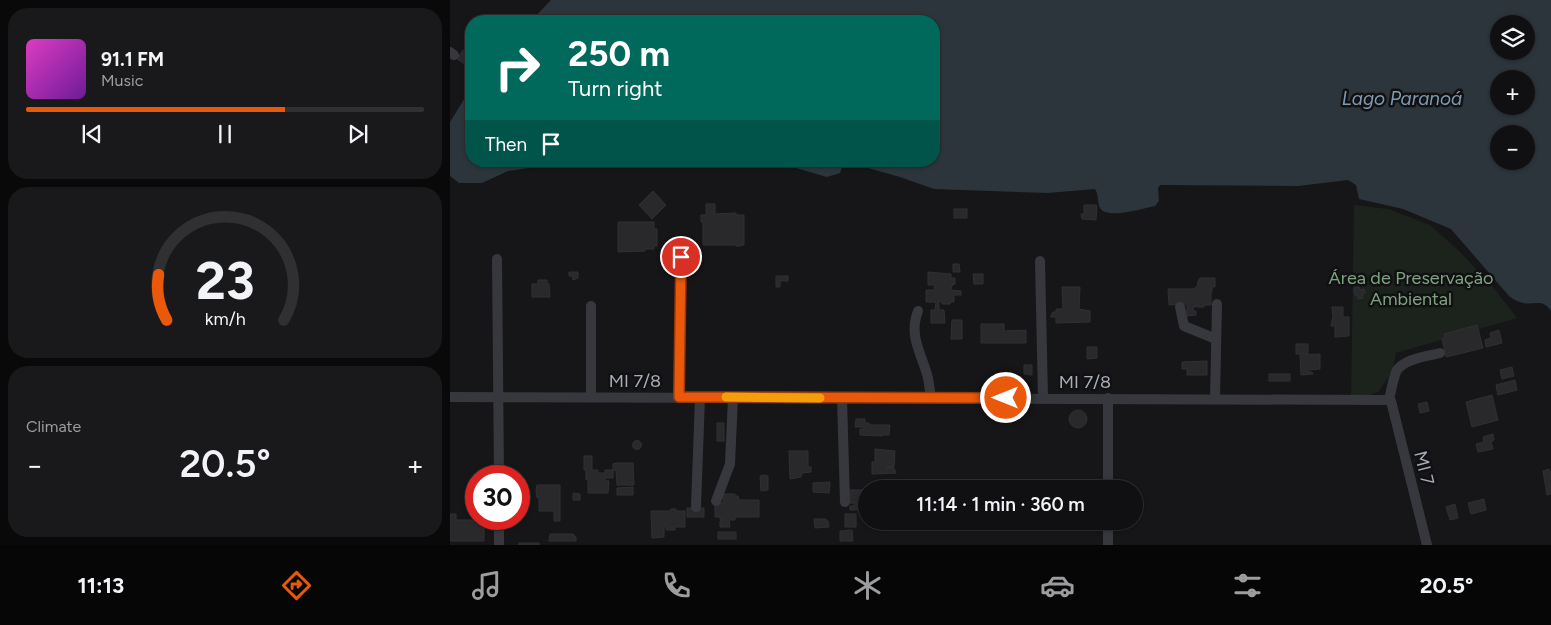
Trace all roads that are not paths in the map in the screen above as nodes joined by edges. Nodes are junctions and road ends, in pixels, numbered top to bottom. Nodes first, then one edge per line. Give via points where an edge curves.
1 (681, 257) dead end
2 (497, 259) dead end
3 (1040, 261) dead end
4 (1217, 304) dead end
5 (591, 306) dead end
6 (1180, 307) dead end
7 (918, 311) dead end
8 (1216, 339) junction
9 (1440, 353) dead end
10 (450, 397) edge
11 (498, 397) junction
12 (591, 397) junction
13 (679, 397) junction
14 (700, 397) junction
15 (733, 398) junction
16 (842, 398) junction
17 (931, 398) junction
18 (1043, 398) junction
19 (1108, 398) junction
20 (1215, 398) junction
21 (1389, 400) junction
22 (498, 465) edge
23 (1108, 480) edge
24 (716, 501) dead end
25 (845, 502) dead end
26 (696, 507) dead end
27 (499, 530) edge
28 (1108, 530) edge
29 (499, 545) edge
30 (1108, 545) edge
31 (1427, 545) edge

1 - 13 street
2 - 11 street
3 - 18 street
4 - 8 street
5 - 12 street
6 - 8 street via 1184,326
7 - 17 street via 914,324 915,341 928,377
8 - 20 street
9 - 21 street via 1400,367
10 - 11 street, MI 7/8
11 - 12 street, MI 7/8
11 - 22 street
12 - 13 street, MI 7/8
13 - 14 street, MI 7/8
14 - 15 street, MI 7/8
14 - 26 street
15 - 16 street, MI 7/8
15 - 24 street via 730,464
16 - 17 street, MI 7/8
16 - 25 street
17 - 18 street, MI 7/8
18 - 19 street, MI 7/8
19 - 20 street, MI 7/8
19 - 23 street
20 - 21 street, MI 7/8
21 - 31 street, MI 7
27 - 29 street
28 - 30 street

